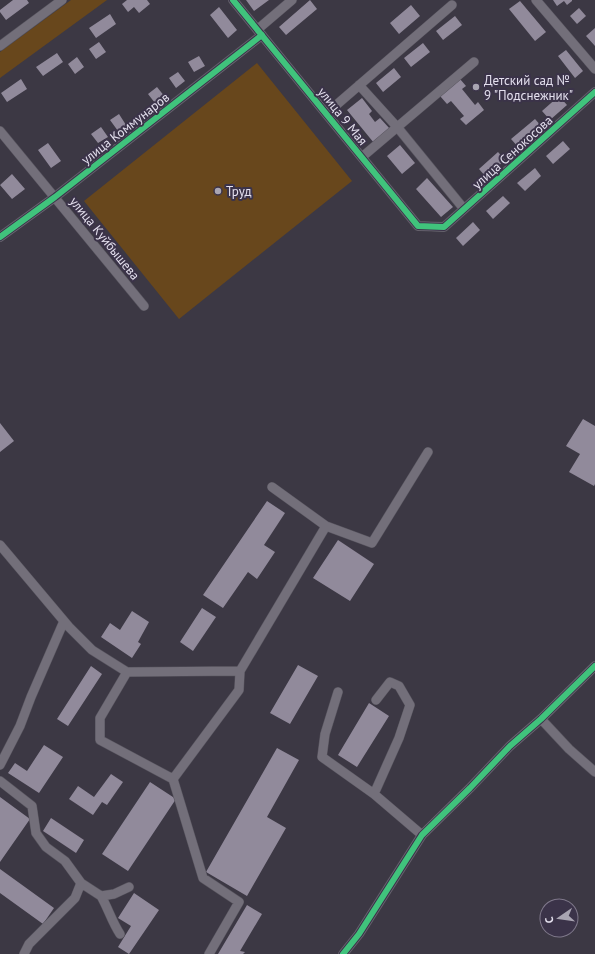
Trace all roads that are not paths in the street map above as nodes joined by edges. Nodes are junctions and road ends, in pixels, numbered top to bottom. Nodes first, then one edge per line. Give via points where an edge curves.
1 (62, 0) edge
2 (234, 0) edge
3 (292, 0) edge
4 (536, 0) edge
5 (452, 5) dead end
6 (260, 32) junction
7 (0, 46) edge
8 (474, 62) dead end
9 (595, 69) edge
10 (359, 85) junction
11 (595, 92) edge
12 (327, 113) junction
13 (398, 128) junction
14 (0, 130) edge
15 (362, 157) junction
16 (55, 197) junction
17 (464, 209) junction
18 (444, 227) joint
19 (0, 237) edge
20 (144, 306) dead end
21 (428, 452) dead end
22 (272, 487) dead end
23 (326, 526) junction
24 (0, 545) edge
25 (64, 621) junction
26 (595, 666) edge
27 (240, 670) junction
28 (127, 672) junction
29 (338, 692) dead end
30 (376, 700) dead end
31 (541, 719) junction
32 (0, 765) edge
33 (595, 772) edge
34 (173, 779) junction
35 (0, 781) edge
36 (374, 794) junction
37 (422, 835) junction
38 (81, 883) junction
39 (129, 887) dead end
40 (100, 896) junction
41 (120, 934) dead end
42 (24, 954) edge
43 (209, 954) edge
44 (343, 954) edge

1 - 7 street
2 - 6 street, улица 9 Мая
3 - 6 street, улица Коммунаров
4 - 9 street
5 - 10 street
6 - 12 street, улица 9 Мая
6 - 16 street, улица Коммунаров
8 - 13 street
10 - 12 street
10 - 13 street
11 - 17 street, улица Сенокосова
12 - 15 street, улица 9 Мая
13 - 15 street
13 - 17 street
14 - 16 street, улица Куйбышева
15 - 18 street, улица 9 Мая via 418,226
16 - 19 street, улица Коммунаров
16 - 20 street, улица Куйбышева
17 - 18 street, улица Сенокосова
21 - 23 street via 372,543
22 - 23 street
23 - 27 street
24 - 25 street
25 - 28 street via 92,650
25 - 32 street via 20,726
26 - 31 street
27 - 28 street
27 - 34 street via 238,690
28 - 34 street via 100,718 100,740
29 - 36 street via 325,734 322,757
30 - 36 street via 390,682 399,686 410,705 400,738
31 - 33 street
31 - 37 street via 510,746
34 - 43 street via 203,878 239,902
35 - 38 street via 32,806 36,833 46,847 65,861
36 - 37 street
37 - 44 street via 359,934
38 - 40 street
38 - 42 street via 75,898 29,944
39 - 40 street via 114,894
40 - 41 street

